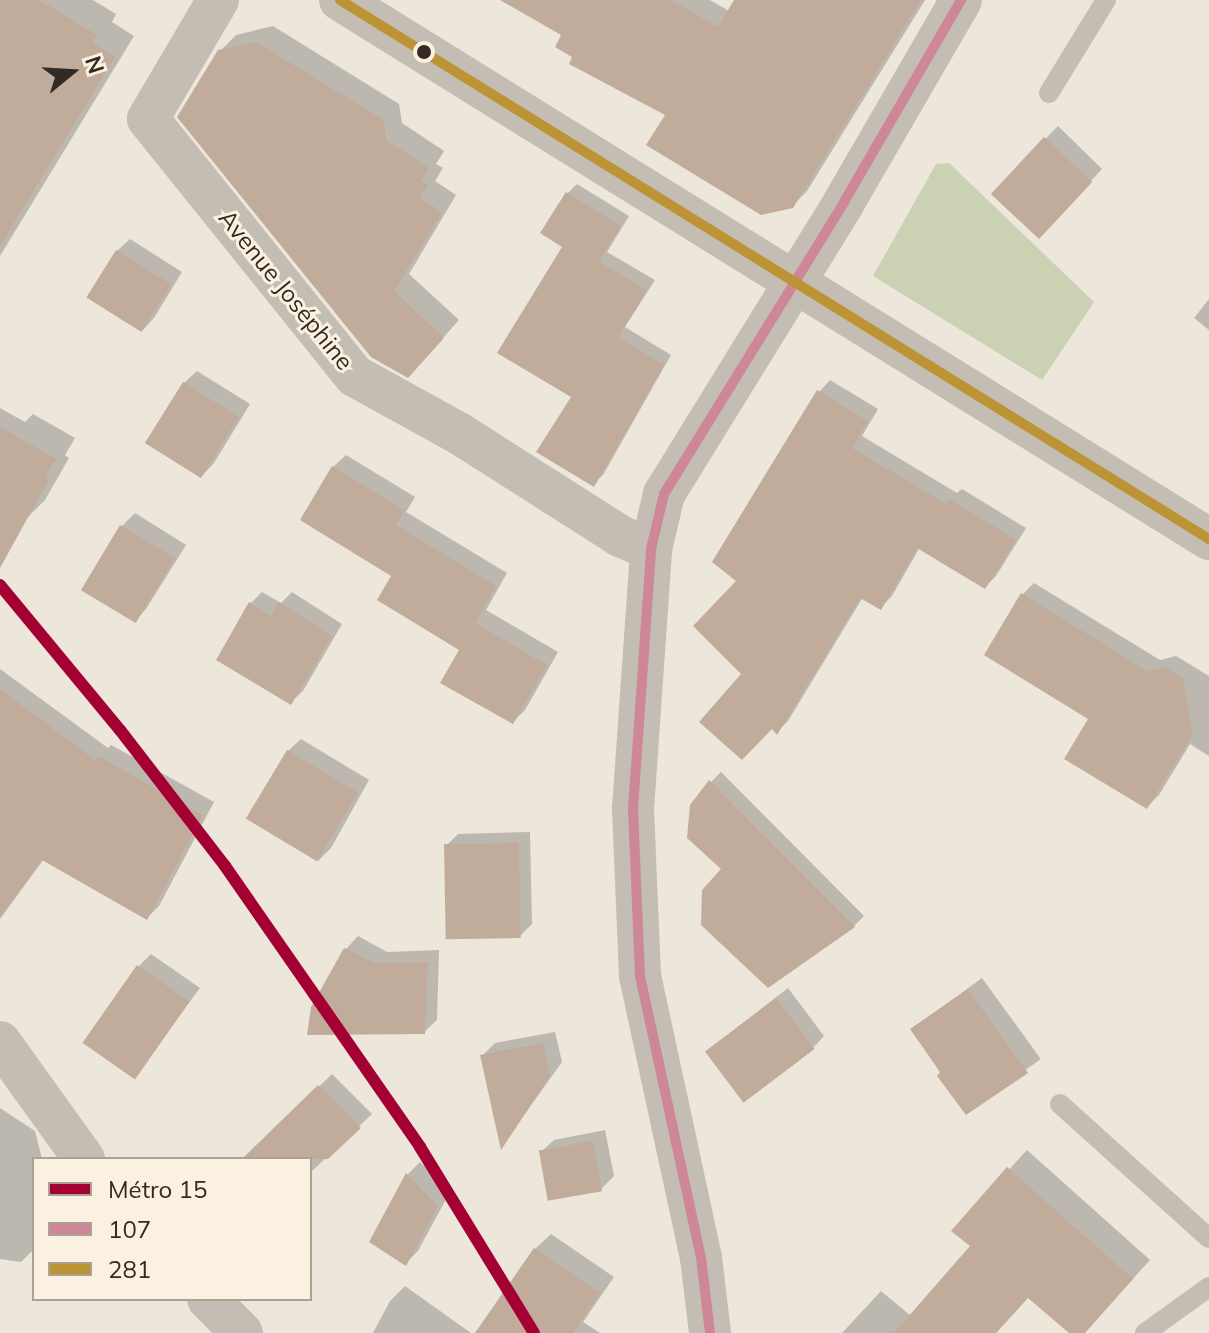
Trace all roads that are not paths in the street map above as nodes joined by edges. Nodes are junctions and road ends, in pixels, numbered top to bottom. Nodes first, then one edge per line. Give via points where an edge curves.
1 (218, 0) edge
2 (340, 0) edge
3 (961, 0) edge
4 (1106, 0) edge
5 (1049, 93) dead end
6 (795, 281) junction
7 (1209, 539) edge
8 (651, 549) junction
9 (0, 1042) edge
10 (1060, 1104) dead end
11 (83, 1157) edge
12 (1209, 1238) edge
13 (1209, 1287) edge
14 (210, 1301) edge
15 (242, 1333) edge
16 (710, 1333) edge
17 (1145, 1333) edge

1 - 8 street, Avenue Joséphine via 148,119 355,376 460,434 620,536
2 - 6 street
3 - 6 street
4 - 5 lane
6 - 7 street
6 - 8 street via 664,494
8 - 16 street via 633,809 640,976 701,1258
9 - 11 street
10 - 12 lane
13 - 17 lane
14 - 15 street

